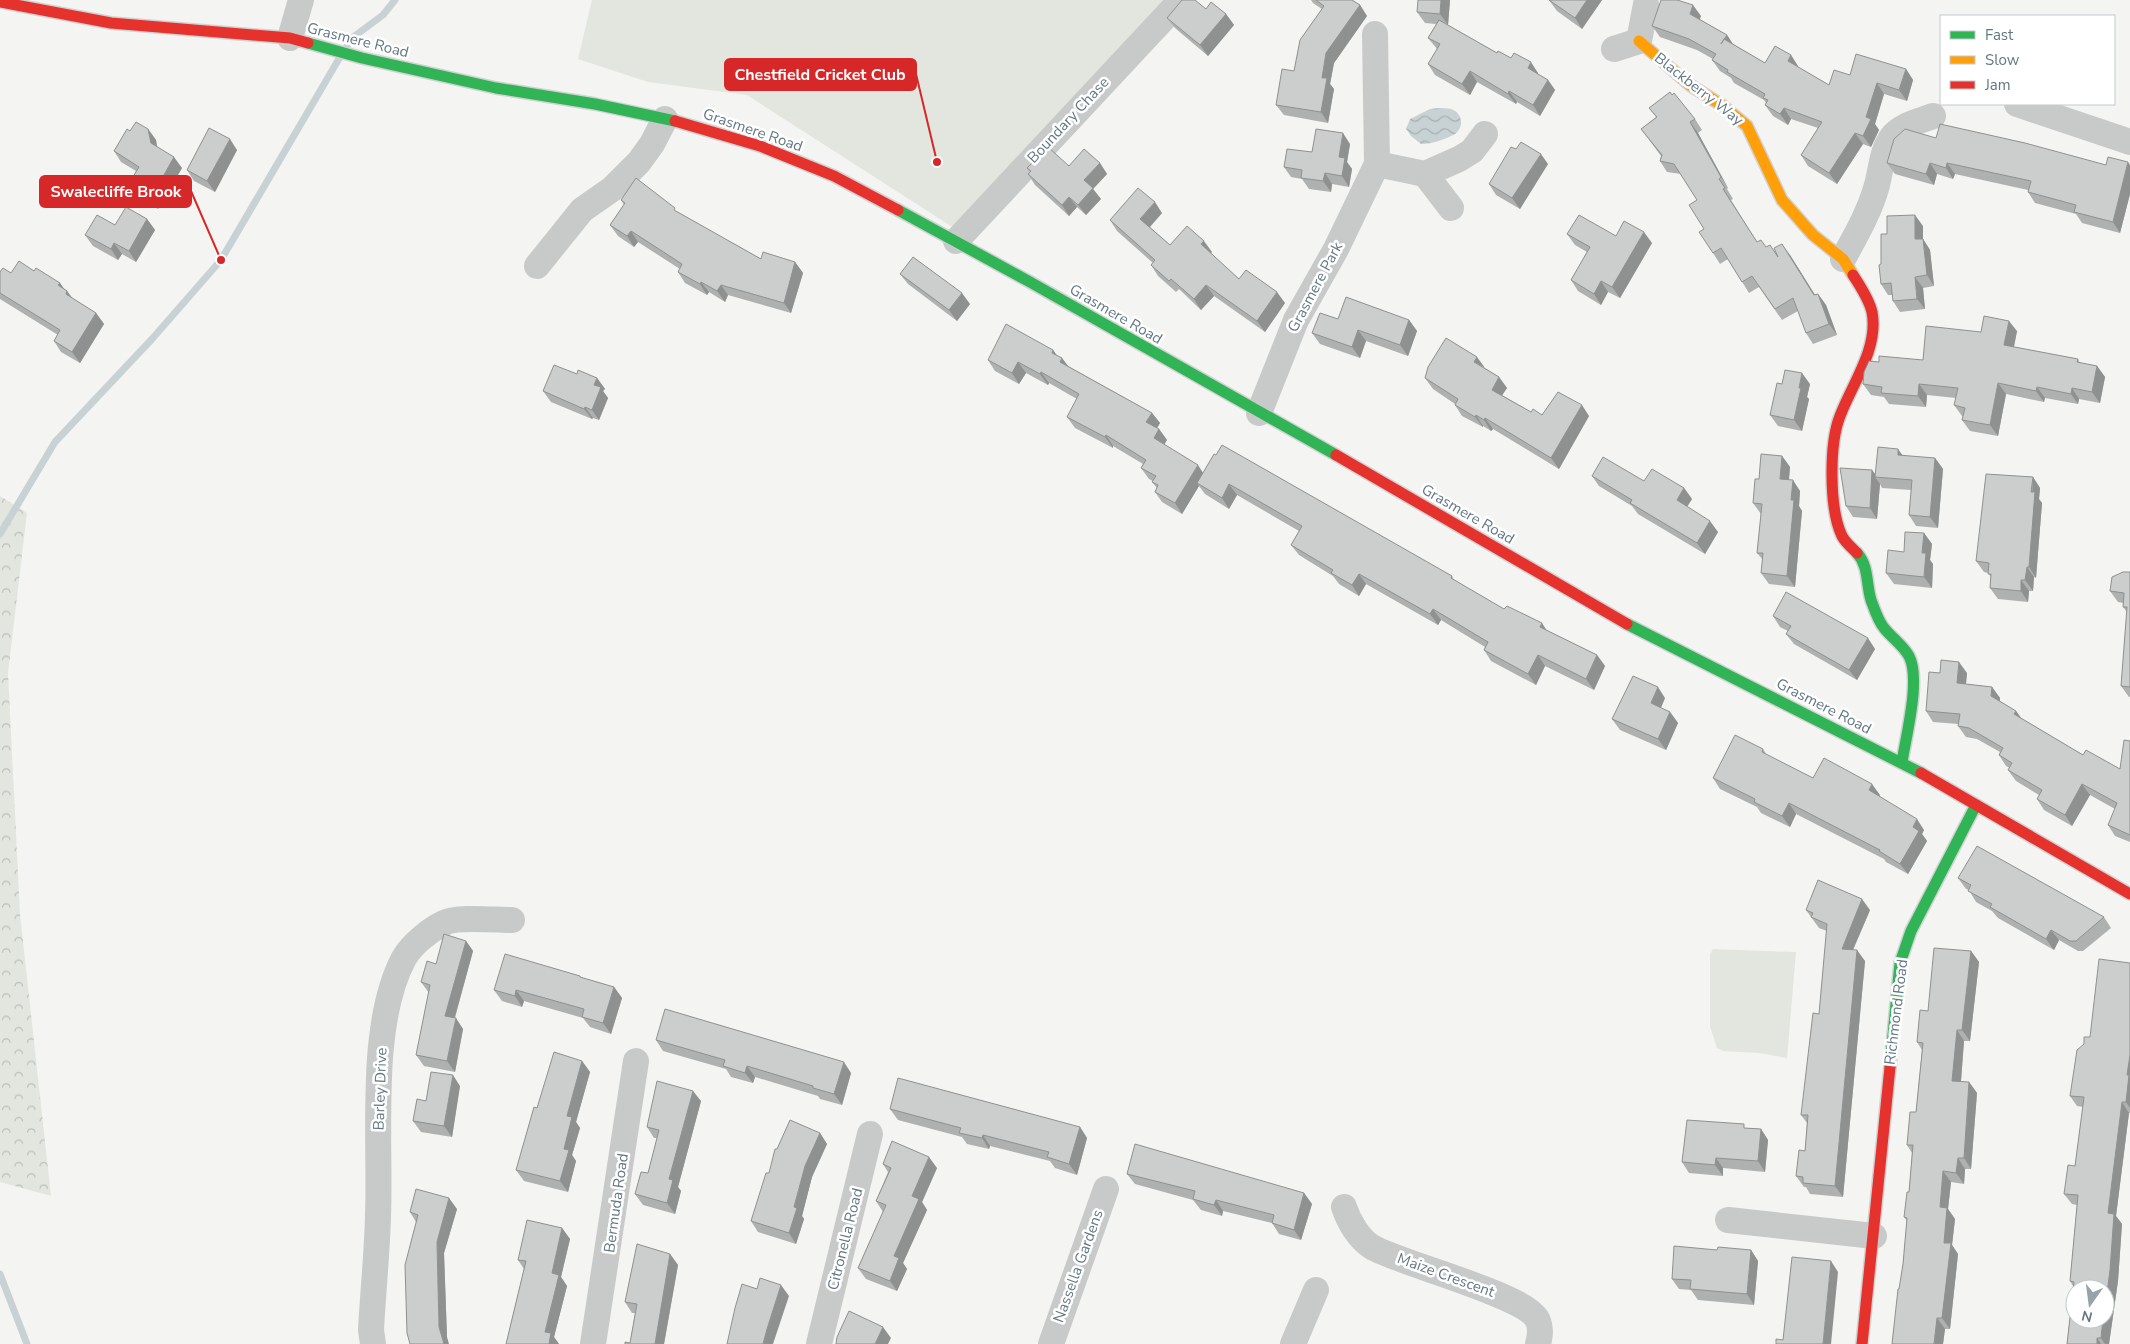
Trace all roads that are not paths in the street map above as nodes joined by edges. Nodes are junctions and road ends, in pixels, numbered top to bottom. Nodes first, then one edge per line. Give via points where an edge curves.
1 (301, 0) edge
2 (1181, 0) edge
3 (0, 2) edge
4 (1646, 4) dead end
5 (1375, 34) dead end
6 (290, 38) junction
7 (1626, 45) joint
8 (2021, 105) edge
9 (1933, 116) dead end
10 (665, 119) junction
11 (1485, 134) dead end
12 (2130, 142) edge
13 (1376, 164) junction
14 (1425, 174) junction
15 (1451, 208) dead end
16 (956, 240) junction
17 (1843, 259) junction
18 (537, 266) dead end
19 (1259, 413) junction
20 (1902, 762) junction
21 (1976, 805) junction
22 (2130, 894) edge
23 (512, 920) dead end
24 (636, 1061) dead end
25 (870, 1134) dead end
26 (1106, 1189) dead end
27 (1344, 1207) dead end
28 (1728, 1220) dead end
29 (1874, 1236) junction
30 (1316, 1290) dead end
31 (372, 1344) edge
32 (593, 1344) edge
33 (819, 1344) edge
34 (1050, 1344) edge
35 (1293, 1344) edge
36 (1538, 1344) edge
37 (1862, 1344) edge

1 - 6 street
2 - 16 street, Boundary Chase
3 - 6 street, Grasmere Road via 111,23
4 - 7 street, Blackberry Way
5 - 13 street, Grasmere Park
6 - 10 street, Grasmere Road via 496,88
7 - 17 street, Blackberry Way via 1724,106 1747,126 1782,200 1814,235
8 - 12 street
9 - 17 street via 1906,126 1892,137 1861,228
10 - 16 street, Grasmere Road via 760,146 825,172
10 - 18 street via 639,162 612,189 582,210
11 - 14 street via 1472,151
13 - 14 street
13 - 19 street, Grasmere Park via 1336,249 1296,320
14 - 15 street
16 - 19 street, Grasmere Road
17 - 20 street, Blackberry Way via 1872,312 1872,339 1839,418 1831,470 1834,504 1842,537 1862,558 1871,599 1883,626 1910,658 1914,688
19 - 20 street, Grasmere Road via 1638,630
20 - 21 street, Grasmere Road
21 - 22 street, Grasmere Road
21 - 29 street, Richmond Road via 1910,931 1900,963
23 - 31 street, Barley Drive via 446,922 426,935 405,957 392,989 380,1051 378,1217 370,1330
24 - 32 street, Bermuda Road
25 - 33 street, Citronella Road
26 - 34 street, Nassella Gardens
27 - 36 street, Maize Crescent via 1348,1219 1371,1247 1500,1295 1526,1308 1538,1320
28 - 29 street
29 - 37 street, Richmond Road
30 - 35 street

